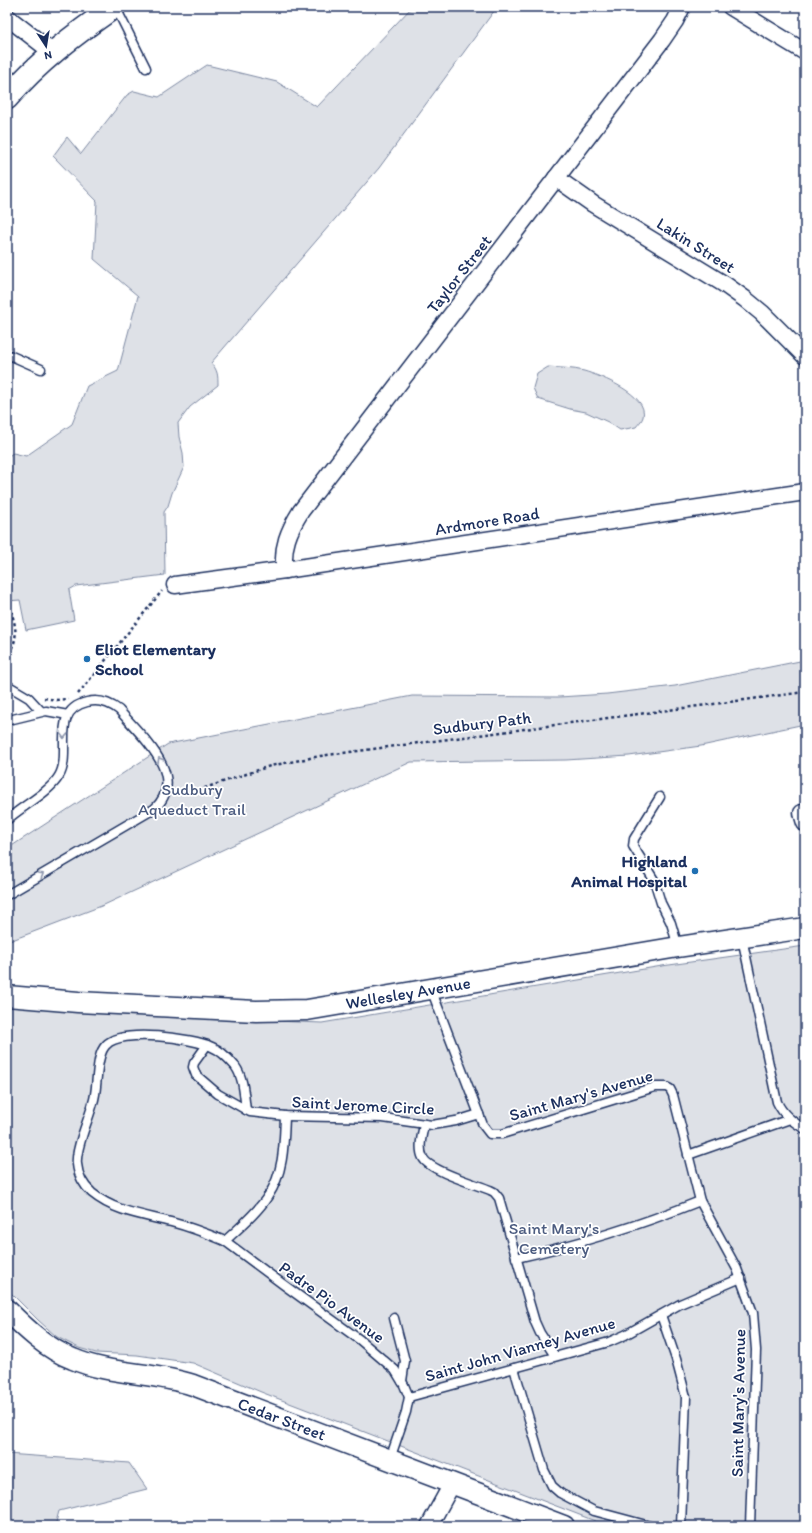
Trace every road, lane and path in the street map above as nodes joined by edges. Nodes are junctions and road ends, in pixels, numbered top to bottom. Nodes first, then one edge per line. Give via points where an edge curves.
1 (115, 7) edge
2 (682, 7) edge
3 (731, 7) edge
4 (7, 17) edge
5 (52, 52) junction
6 (805, 52) edge
7 (146, 68) dead end
8 (7, 98) edge
9 (556, 178) junction
10 (7, 354) edge
11 (805, 356) edge
12 (40, 369) dead end
13 (805, 492) edge
14 (285, 570) junction
15 (175, 585) joint
16 (7, 606) edge
17 (7, 656) edge
18 (7, 685) edge
19 (805, 692) edge
20 (29, 698) junction
21 (41, 711) junction
22 (68, 715) junction
23 (13, 719) dead end
24 (166, 792) junction
25 (660, 797) dead end
26 (7, 820) edge
27 (7, 895) edge
28 (805, 928) edge
29 (742, 937) junction
30 (678, 947) junction
31 (431, 989) junction
32 (7, 996) edge
33 (207, 1045) junction
34 (246, 1110) junction
35 (479, 1114) junction
36 (285, 1116) junction
37 (790, 1119) junction
38 (424, 1124) junction
39 (805, 1129) edge
40 (688, 1155) junction
41 (700, 1201) junction
42 (225, 1241) junction
43 (516, 1258) junction
44 (741, 1278) junction
45 (7, 1310) edge
46 (661, 1314) junction
47 (394, 1318) dead end
48 (555, 1356) junction
49 (514, 1368) junction
50 (402, 1381) junction
51 (409, 1397) junction
52 (390, 1459) junction
53 (452, 1484) junction
54 (428, 1526) edge
55 (564, 1526) edge
56 (650, 1526) edge
57 (681, 1526) edge
58 (750, 1526) edge

1 - 5 main road
1 - 7 lane
2 - 9 street, Taylor Street via 662,40
3 - 6 street
4 - 5 street
5 - 8 main road
9 - 11 street, Lakin Street via 745,299
9 - 14 street, Taylor Street via 301,511 286,540
10 - 12 lane
13 - 14 street, Ardmore Road
14 - 15 street, Ardmore Road
15 - 20 path via 165,588 155,598 78,694 66,700
16 - 17 path via 11,612 16,635
18 - 20 lane
19 - 24 path, Sudbury Path via 320,756 270,766 192,792
20 - 21 lane
21 - 22 lane
21 - 23 lane
24 -> 22 lane via 166,773 160,760 114,706 101,701 88,702 81,704
22 -> 26 lane via 64,729 63,764 59,777 48,789
27 -> 24 lane via 149,814 165,797
25 - 30 lane via 632,844 654,880
28 - 29 street, Wellesley Avenue
29 - 30 street, Wellesley Avenue
29 - 37 lane via 777,1102
30 - 31 street, Wellesley Avenue
31 - 32 street, Wellesley Avenue via 313,1009 278,1011
31 - 35 lane, Saint Mary's Avenue
33 - 34 lane via 217,1049 238,1072 243,1086
33 - 34 lane, Saint Jerome Circle via 194,1063 196,1075 218,1094
33 - 42 lane, Padre Pio Avenue via 180,1038 131,1036 117,1038 106,1045 100,1056 93,1104 76,1164 82,1182 111,1206 188,1227
34 - 36 lane, Saint Jerome Circle
35 - 38 lane, Saint Jerome Circle via 437,1125
35 - 40 lane, Saint Mary's Avenue via 487,1132 493,1135 502,1134 655,1088 666,1087 670,1088 674,1095
36 - 38 lane, Saint Jerome Circle via 383,1118
36 - 42 lane via 283,1156 269,1196
37 - 39 lane
37 - 40 lane
38 - 43 lane via 421,1147 427,1163 438,1170 490,1190 496,1195
40 - 41 lane, Saint Mary's Avenue
41 - 43 lane via 591,1238
41 - 44 lane, Saint Mary's Avenue
42 - 50 lane, Padre Pio Avenue via 360,1340 391,1365
43 - 48 lane via 535,1322
44 - 46 lane, Saint John Vianney Avenue
44 - 58 lane, Saint Mary's Avenue via 753,1313 756,1350
45 - 52 street, Cedar Street via 41,1341 72,1359 95,1366 189,1383
46 - 48 lane, Saint John Vianney Avenue via 609,1342
46 - 57 lane via 686,1397
47 - 50 lane via 405,1361
48 - 49 lane, Saint John Vianney Avenue
49 - 51 lane, Saint John Vianney Avenue
49 - 56 lane via 544,1470 552,1486 560,1493 594,1510
50 - 51 lane, Padre Pio Avenue
51 - 52 lane, Saint John Vianney Avenue
52 - 53 street, Cedar Street
53 - 54 street
53 - 55 street, Cedar Street

